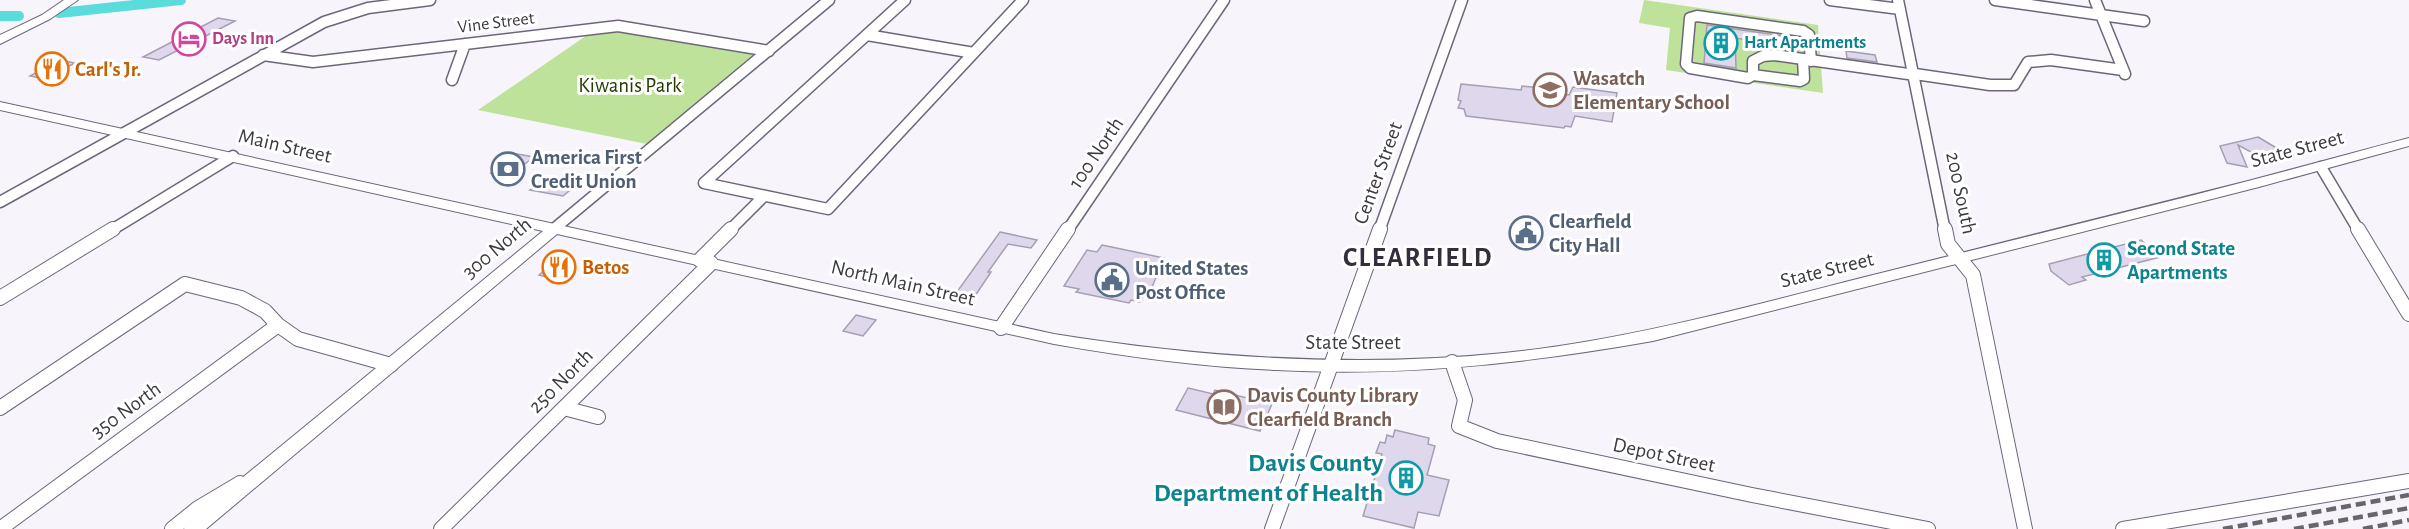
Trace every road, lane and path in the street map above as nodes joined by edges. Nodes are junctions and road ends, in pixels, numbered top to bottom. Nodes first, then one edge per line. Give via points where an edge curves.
1 (72, 0) edge
2 (430, 0) edge
3 (829, 0) edge
4 (905, 0) edge
5 (1023, 0) edge
6 (1224, 0) edge
7 (1462, 0) edge
8 (1830, 0) edge
9 (1995, 0) edge
10 (2095, 0) edge
11 (54, 1) edge
12 (1899, 5) edge
13 (2101, 15) junction
14 (2145, 21) dead end
15 (0, 33) edge
16 (867, 35) junction
17 (0, 40) edge
18 (465, 44) junction
19 (769, 51) junction
20 (974, 52) junction
21 (263, 55) junction
22 (1807, 60) junction
23 (1753, 75) junction
24 (1915, 75) junction
25 (452, 80) dead end
26 (2, 104) edge
27 (125, 132) junction
28 (2409, 142) edge
29 (233, 156) junction
30 (2321, 167) junction
31 (764, 196) junction
32 (0, 202) edge
33 (555, 228) junction
34 (1960, 259) junction
35 (705, 262) junction
36 (0, 298) edge
37 (2409, 314) edge
38 (278, 326) junction
39 (1001, 328) junction
40 (1452, 362) junction
41 (1244, 363) joint
42 (391, 365) junction
43 (1331, 366) junction
44 (0, 408) edge
45 (564, 408) junction
46 (597, 417) dead end
47 (269, 466) junction
48 (2409, 481) edge
49 (0, 529) edge
50 (172, 529) edge
51 (193, 529) edge
52 (206, 529) edge
53 (441, 529) edge
54 (1272, 529) edge
55 (1928, 529) edge
56 (2025, 529) edge
57 (2123, 529) edge

1 - 17 main road
2 - 21 street via 340,15
3 - 19 street, 300 North
4 - 16 street
5 - 20 street
6 - 39 street, 100 North
7 - 43 street, Center Street
8 - 12 street
9 - 13 street
10 - 13 street
11 - 15 main road
12 - 24 street, 200 South
13 - 14 street
13 - 24 street via 2124,73 2051,60 2028,62 2014,85
16 - 20 street
16 - 31 street via 704,183
18 - 19 street, Vine Street via 618,26
18 - 21 street, Vine Street via 313,62
18 - 25 street
19 - 33 street, 300 North
20 - 31 street via 828,209
21 - 27 street
22 - 23 street via 1757,57 1753,61
22 - 23 street via 1804,79 1800,81
22 - 23 street via 1809,35 1803,31 1690,18 1686,64 1690,68 1748,78
22 - 24 street
24 - 34 street, 200 South via 1948,244
26 - 27 main road, Main Street
27 - 29 main road, Main Street
27 - 32 street
28 - 30 main road, State Street
29 - 33 main road, Main Street
29 - 36 street
30 - 34 main road, State Street
30 - 37 street
31 - 35 street, 250 North
33 - 35 main road, North Main Street
33 - 42 main road, 300 North
34 - 40 main road, State Street via 1635,339 1551,353
34 - 56 street, 200 South via 1973,275
35 - 39 main road, North Main Street
35 - 45 street, 250 North
38 - 42 street via 320,347
38 - 44 street via 265,311 241,298 185,284
38 - 49 street, 350 North
39 - 41 main road, North Main Street via 1123,351
40 - 43 main road, State Street
40 - 55 street, Depot Street via 1465,400 1459,426 1497,441
41 - 43 main road, State Street
42 - 47 main road, 300 North
43 - 54 street, Center Street
45 - 46 street
45 - 53 street, 250 North
47 - 50 street via 198,508
47 - 51 main road, 300 North
47 - 52 street
48 - 57 street

